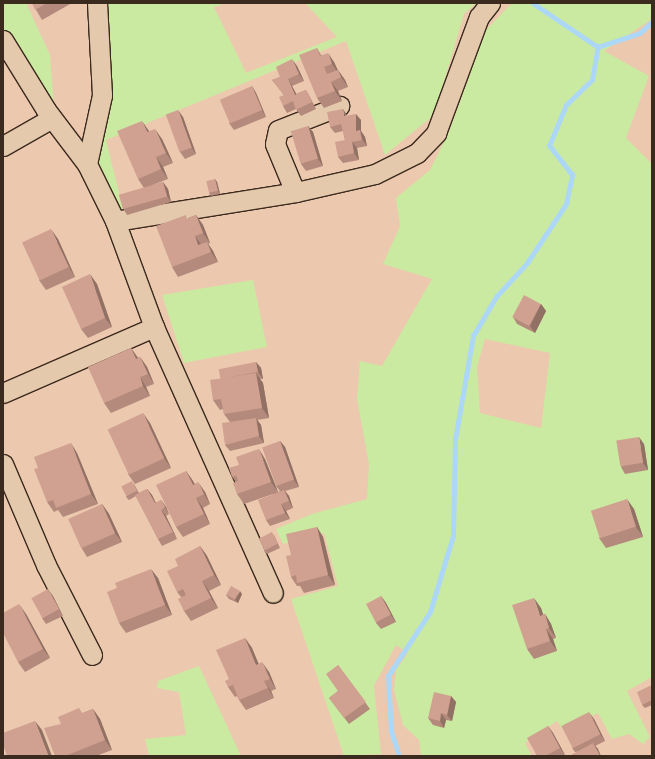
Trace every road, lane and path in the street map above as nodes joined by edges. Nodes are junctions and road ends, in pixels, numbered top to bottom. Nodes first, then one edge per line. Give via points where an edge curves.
1 (98, 3) edge
2 (490, 3) edge
3 (3, 40) edge
4 (339, 106) dead end
5 (52, 118) junction
6 (3, 146) edge
7 (87, 164) junction
8 (295, 192) junction
9 (115, 221) junction
10 (154, 327) junction
11 (3, 393) edge
12 (3, 464) edge
13 (6, 485) edge
14 (273, 593) dead end
15 (92, 655) dead end

1 - 7 street via 102,95
2 - 8 street via 476,24 436,133 417,153 375,174
3 - 5 street
4 - 8 street via 278,130 275,144
5 - 6 street
5 - 7 street
7 - 9 street
8 - 9 street
9 - 10 street
10 - 11 street
10 - 14 street
12 - 13 street
13 - 15 street

